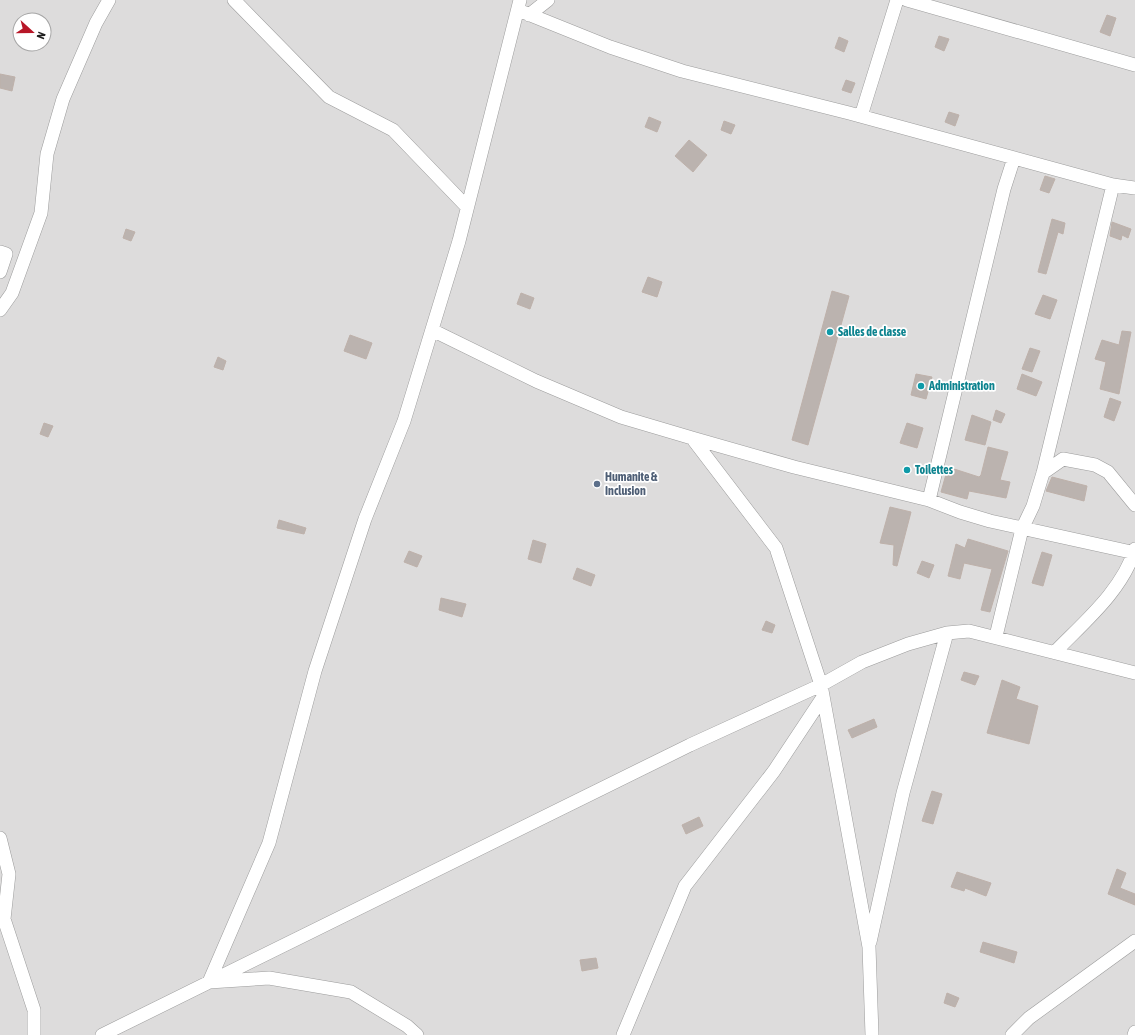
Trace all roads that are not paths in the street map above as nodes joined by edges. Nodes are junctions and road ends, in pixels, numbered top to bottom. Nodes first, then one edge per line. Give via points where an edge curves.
1 (109, 0) edge
2 (234, 0) edge
3 (548, 0) edge
4 (897, 0) edge
5 (906, 0) edge
6 (522, 8) edge
7 (1135, 65) edge
8 (861, 116) junction
9 (1014, 158) junction
10 (1114, 185) junction
11 (1135, 188) edge
12 (467, 206) junction
13 (0, 252) edge
14 (0, 272) edge
15 (0, 310) edge
16 (432, 330) junction
17 (692, 438) junction
18 (1043, 472) junction
19 (930, 500) junction
20 (1135, 505) edge
21 (1022, 529) junction
22 (1135, 552) edge
23 (946, 633) junction
24 (996, 636) junction
25 (1055, 652) junction
26 (1135, 673) edge
27 (822, 691) junction
28 (0, 838) edge
29 (2, 920) edge
30 (1135, 941) edge
31 (869, 947) junction
32 (209, 982) junction
33 (1135, 1032) edge
34 (34, 1035) edge
35 (102, 1035) edge
36 (417, 1035) edge
37 (623, 1035) edge
38 (872, 1035) edge
39 (1012, 1035) edge
40 (1134, 1035) edge

1 - 15 street via 96,23 63,99 47,154 41,213 12,293
2 - 12 street via 329,97 393,130
3 - 6 street
4 - 8 street
5 - 7 street
6 - 8 street via 610,47 682,71
6 - 12 street
8 - 9 street
9 - 10 street
9 - 19 street via 1004,189
10 - 11 street
10 - 18 street
12 - 16 street
13 - 14 street via 6,254
16 - 17 street via 536,381 621,417
16 - 32 street via 404,421 365,518 316,671 269,843
17 - 19 street via 794,467
17 - 27 street via 776,548
18 - 20 street via 1063,459 1096,464 1108,472
18 - 21 street via 1033,506
19 - 21 street via 960,512
21 - 22 street
21 - 24 street
22 - 25 street via 1109,596
23 - 24 street via 969,631
23 - 27 street via 908,644 862,662
23 - 31 street via 903,793
24 - 25 street
25 - 26 street
27 - 31 street
27 - 32 street via 690,745
27 - 37 street via 774,771 685,886
28 - 29 street via 9,874
29 - 34 street via 34,1010
30 - 39 street via 1029,1018
31 - 38 street
32 - 35 street
32 - 36 street via 269,978 351,992 407,1026
33 - 40 street

